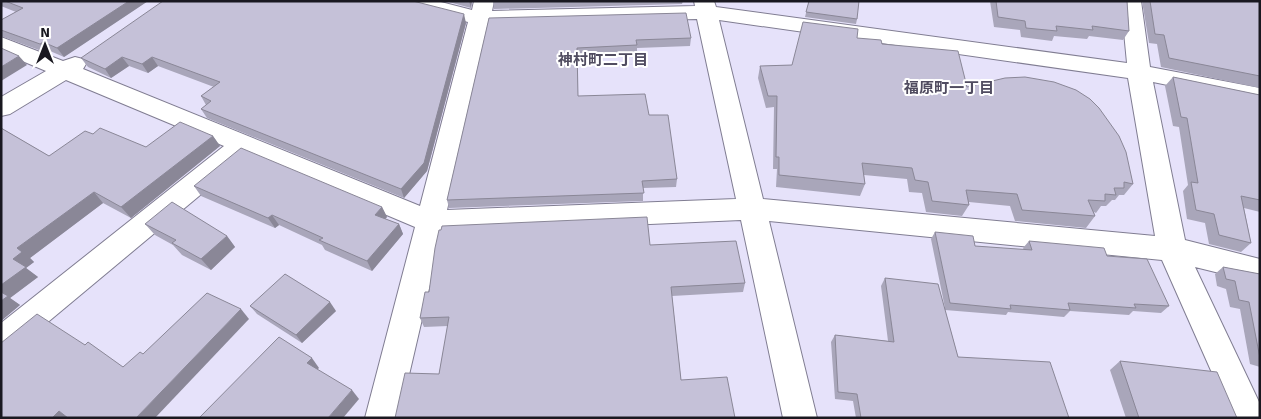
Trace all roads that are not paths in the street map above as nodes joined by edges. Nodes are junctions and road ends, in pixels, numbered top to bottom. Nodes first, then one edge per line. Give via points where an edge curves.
1 (410, 1) edge
2 (1131, 1) edge
3 (705, 7) edge
4 (482, 10) edge
5 (1, 44) edge
6 (95, 50) edge
7 (63, 71) junction
8 (1139, 72) junction
9 (1260, 96) edge
10 (1, 108) edge
11 (242, 144) junction
12 (752, 209) junction
13 (431, 222) junction
14 (1172, 249) junction
15 (1260, 271) edge
16 (1, 342) edge
17 (382, 418) edge
18 (800, 418) edge
19 (1249, 418) edge

1 - 4 street
2 - 8 street
3 - 4 street
3 - 8 street
3 - 12 street
4 - 13 street
5 - 7 street
6 - 7 street
7 - 10 street
7 - 11 street
8 - 9 street
8 - 14 street
11 - 13 street
11 - 16 street
12 - 13 street
12 - 14 street
12 - 18 street
13 - 17 street
14 - 15 street
14 - 19 street

